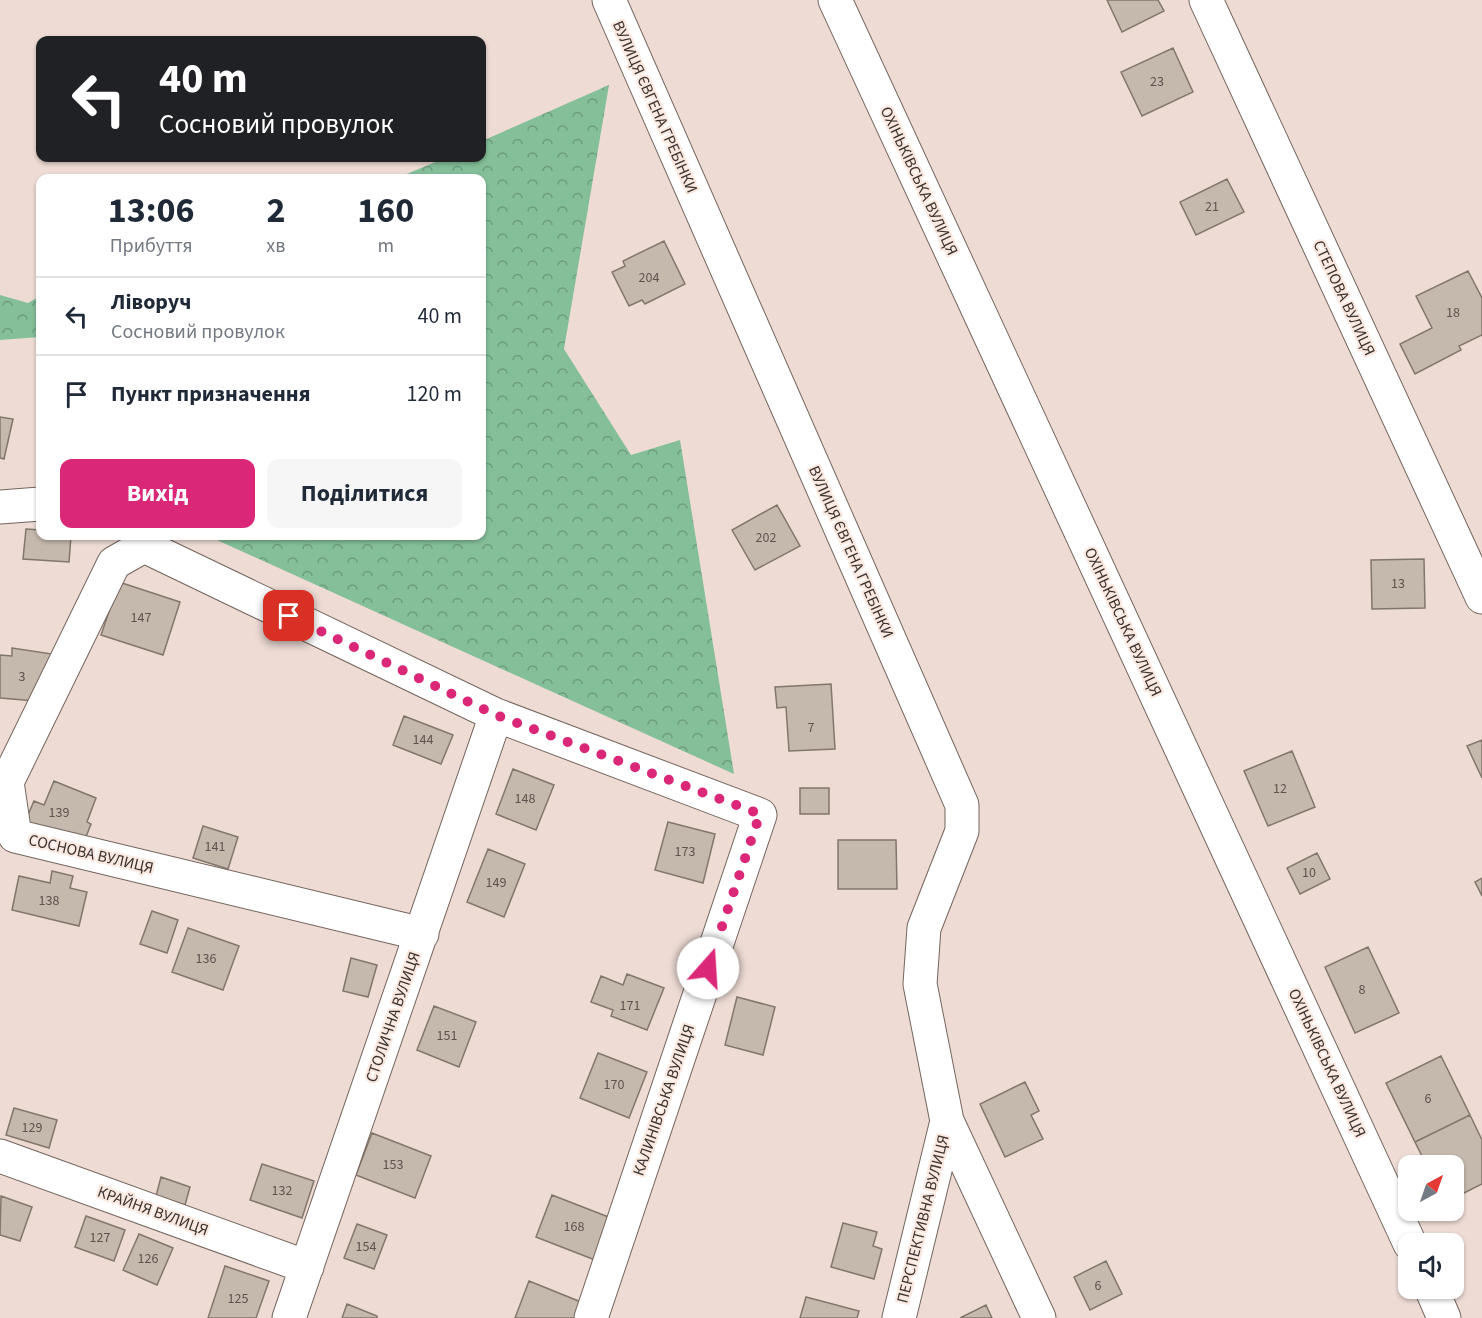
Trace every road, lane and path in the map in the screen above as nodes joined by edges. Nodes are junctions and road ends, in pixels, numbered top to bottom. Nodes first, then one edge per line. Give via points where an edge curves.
1 (609, 0) edge
2 (836, 0) edge
3 (1206, 0) edge
4 (36, 504) edge
5 (0, 507) edge
6 (1482, 597) edge
7 (496, 715) junction
8 (422, 934) junction
9 (947, 1121) junction
10 (0, 1156) edge
11 (1405, 1233) edge
12 (307, 1267) junction
13 (1436, 1299) edge
14 (289, 1318) edge
15 (591, 1318) edge
16 (899, 1318) edge
17 (1039, 1318) edge
18 (1444, 1318) edge

1 - 9 street, ВУЛИЦЯ ЄВГЕНА ГРЕБІНКИ via 962,805 962,831 924,928 920,984
2 - 11 street, ОХІНЬКІВСЬКА ВУЛИЦЯ
3 - 6 street, СТЕПОВА ВУЛИЦЯ
4 - 5 street
7 - 8 street, СТОЛИЧНА ВУЛИЦЯ
7 - 8 street, СОСНОВА ВУЛИЦЯ via 144,546 114,563 7,782 15,836
7 - 15 street, КАЛИНІВСЬКА ВУЛИЦЯ via 760,814
8 - 12 street, СТОЛИЧНА ВУЛИЦЯ
9 - 16 street, ПЕРСПЕКТИВНА ВУЛИЦЯ
9 - 17 street
10 - 12 street, КРАЙНЯ ВУЛИЦЯ
12 - 14 street, СТОЛИЧНА ВУЛИЦЯ
13 - 18 street

